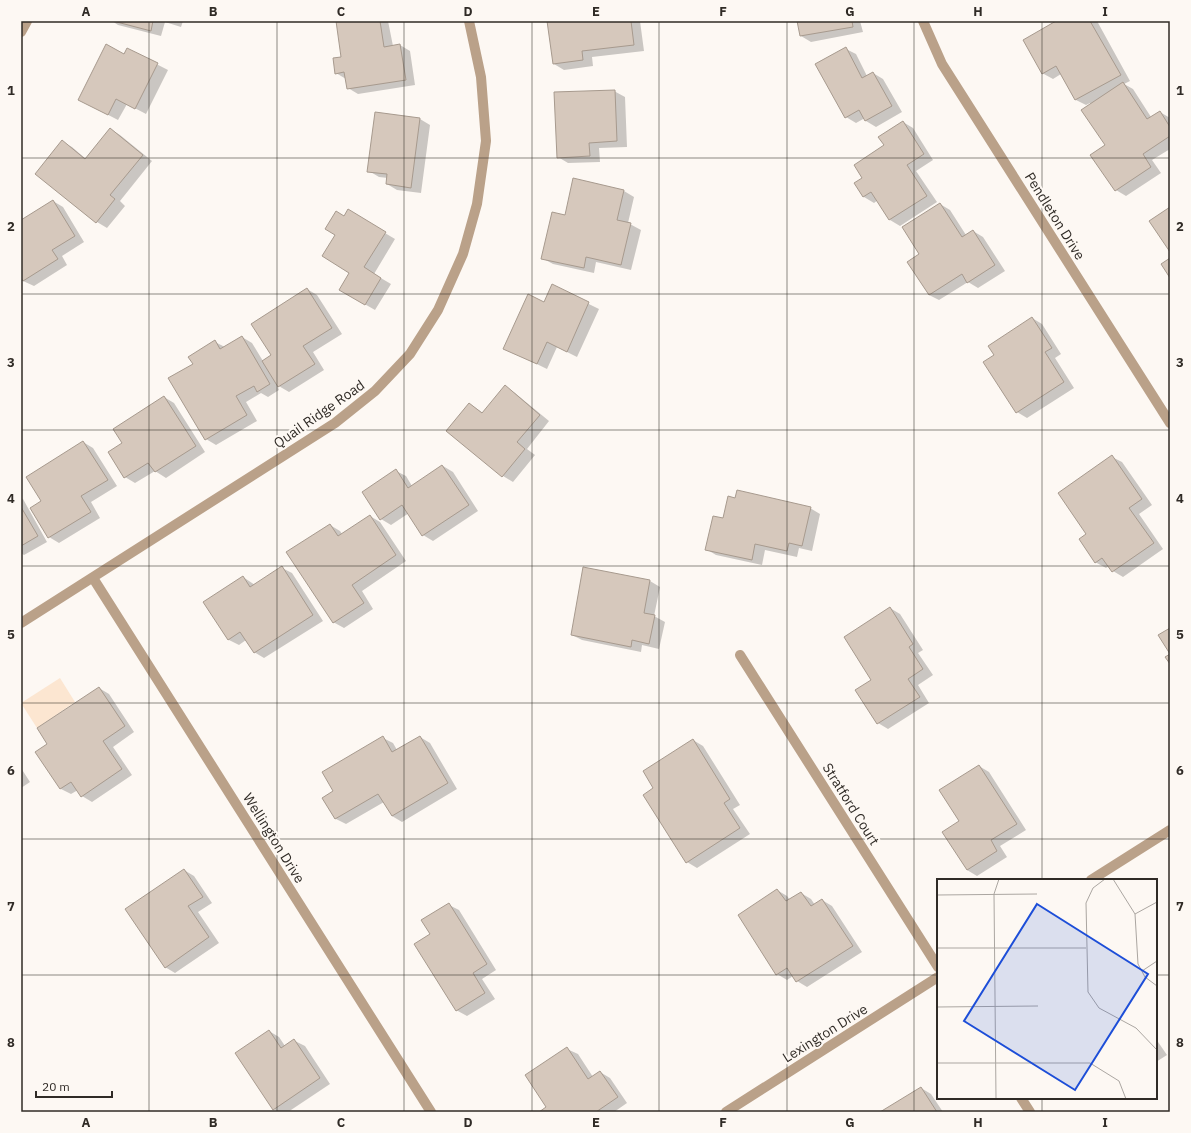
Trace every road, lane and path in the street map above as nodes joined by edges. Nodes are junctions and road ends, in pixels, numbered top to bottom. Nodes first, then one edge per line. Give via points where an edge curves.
1 (27, 21) edge
2 (469, 21) edge
3 (923, 21) edge
4 (21, 32) edge
5 (1170, 423) edge
6 (93, 578) junction
7 (21, 623) edge
8 (740, 656) dead end
9 (1170, 830) edge
10 (1093, 879) edge
11 (937, 965) edge
12 (937, 978) edge
13 (1022, 1099) edge
14 (430, 1112) edge
15 (726, 1112) edge
16 (1030, 1112) edge

1 - 4 street
2 - 6 street, Quail Ridge Road via 481,77 486,141 477,204 463,254 438,310 410,354 375,392 335,423
3 - 5 street, Pendleton Drive via 942,64
6 - 7 street, Quail Ridge Road
6 - 14 street, Wellington Drive
8 - 11 street, Stratford Court
9 - 10 street
12 - 15 street, Lexington Drive
13 - 16 street

